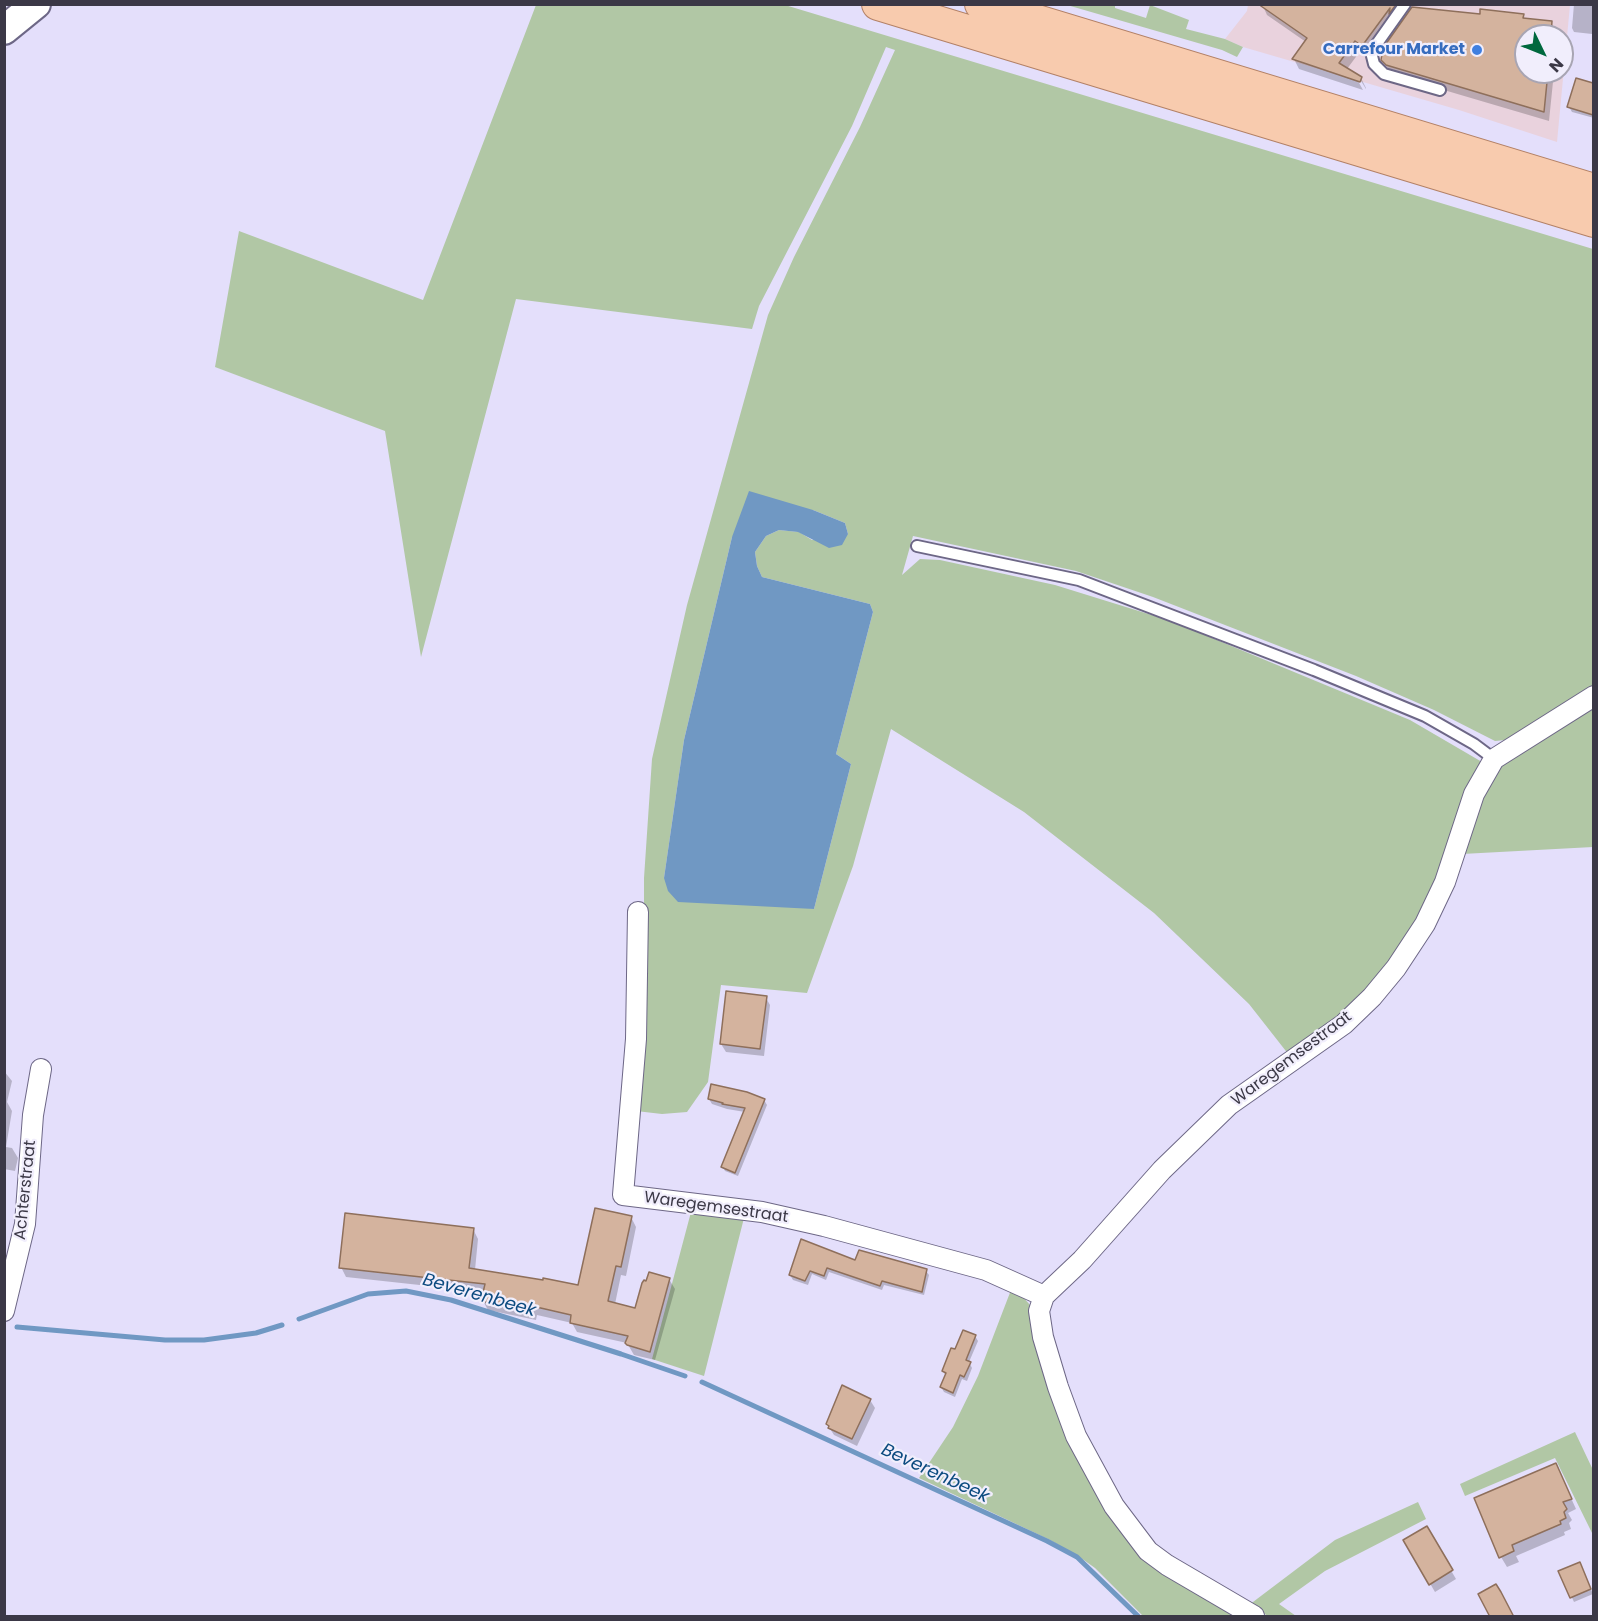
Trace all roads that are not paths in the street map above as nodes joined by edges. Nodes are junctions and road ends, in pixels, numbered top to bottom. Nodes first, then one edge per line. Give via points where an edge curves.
1 (36, 4) edge
2 (878, 4) edge
3 (981, 4) edge
4 (1405, 4) edge
5 (4, 30) edge
6 (1440, 90) dead end
7 (1593, 190) edge
8 (1593, 220) edge
9 (917, 546) dead end
10 (1593, 696) edge
11 (1494, 759) junction
12 (638, 912) dead end
13 (41, 1069) dead end
14 (1044, 1296) junction
15 (4, 1311) edge
16 (1254, 1617) edge

1 - 5 street
2 - 8 main road
3 - 7 main road
4 - 6 lane via 1371,52 1374,64 1384,74
9 - 11 lane via 1079,580 1425,716
10 - 11 street, Waregemsestraat
11 - 14 street, Waregemsestraat via 1474,794 1445,882 1425,924 1372,997 1344,1024 1230,1106 1182,1150
12 - 14 street, Waregemsestraat via 636,1039 623,1195 762,1212 824,1226 986,1270
13 - 15 street, Achterstraat via 33,1115 25,1224
14 - 16 street via 1039,1311 1058,1387 1081,1445 1114,1506 1148,1551

